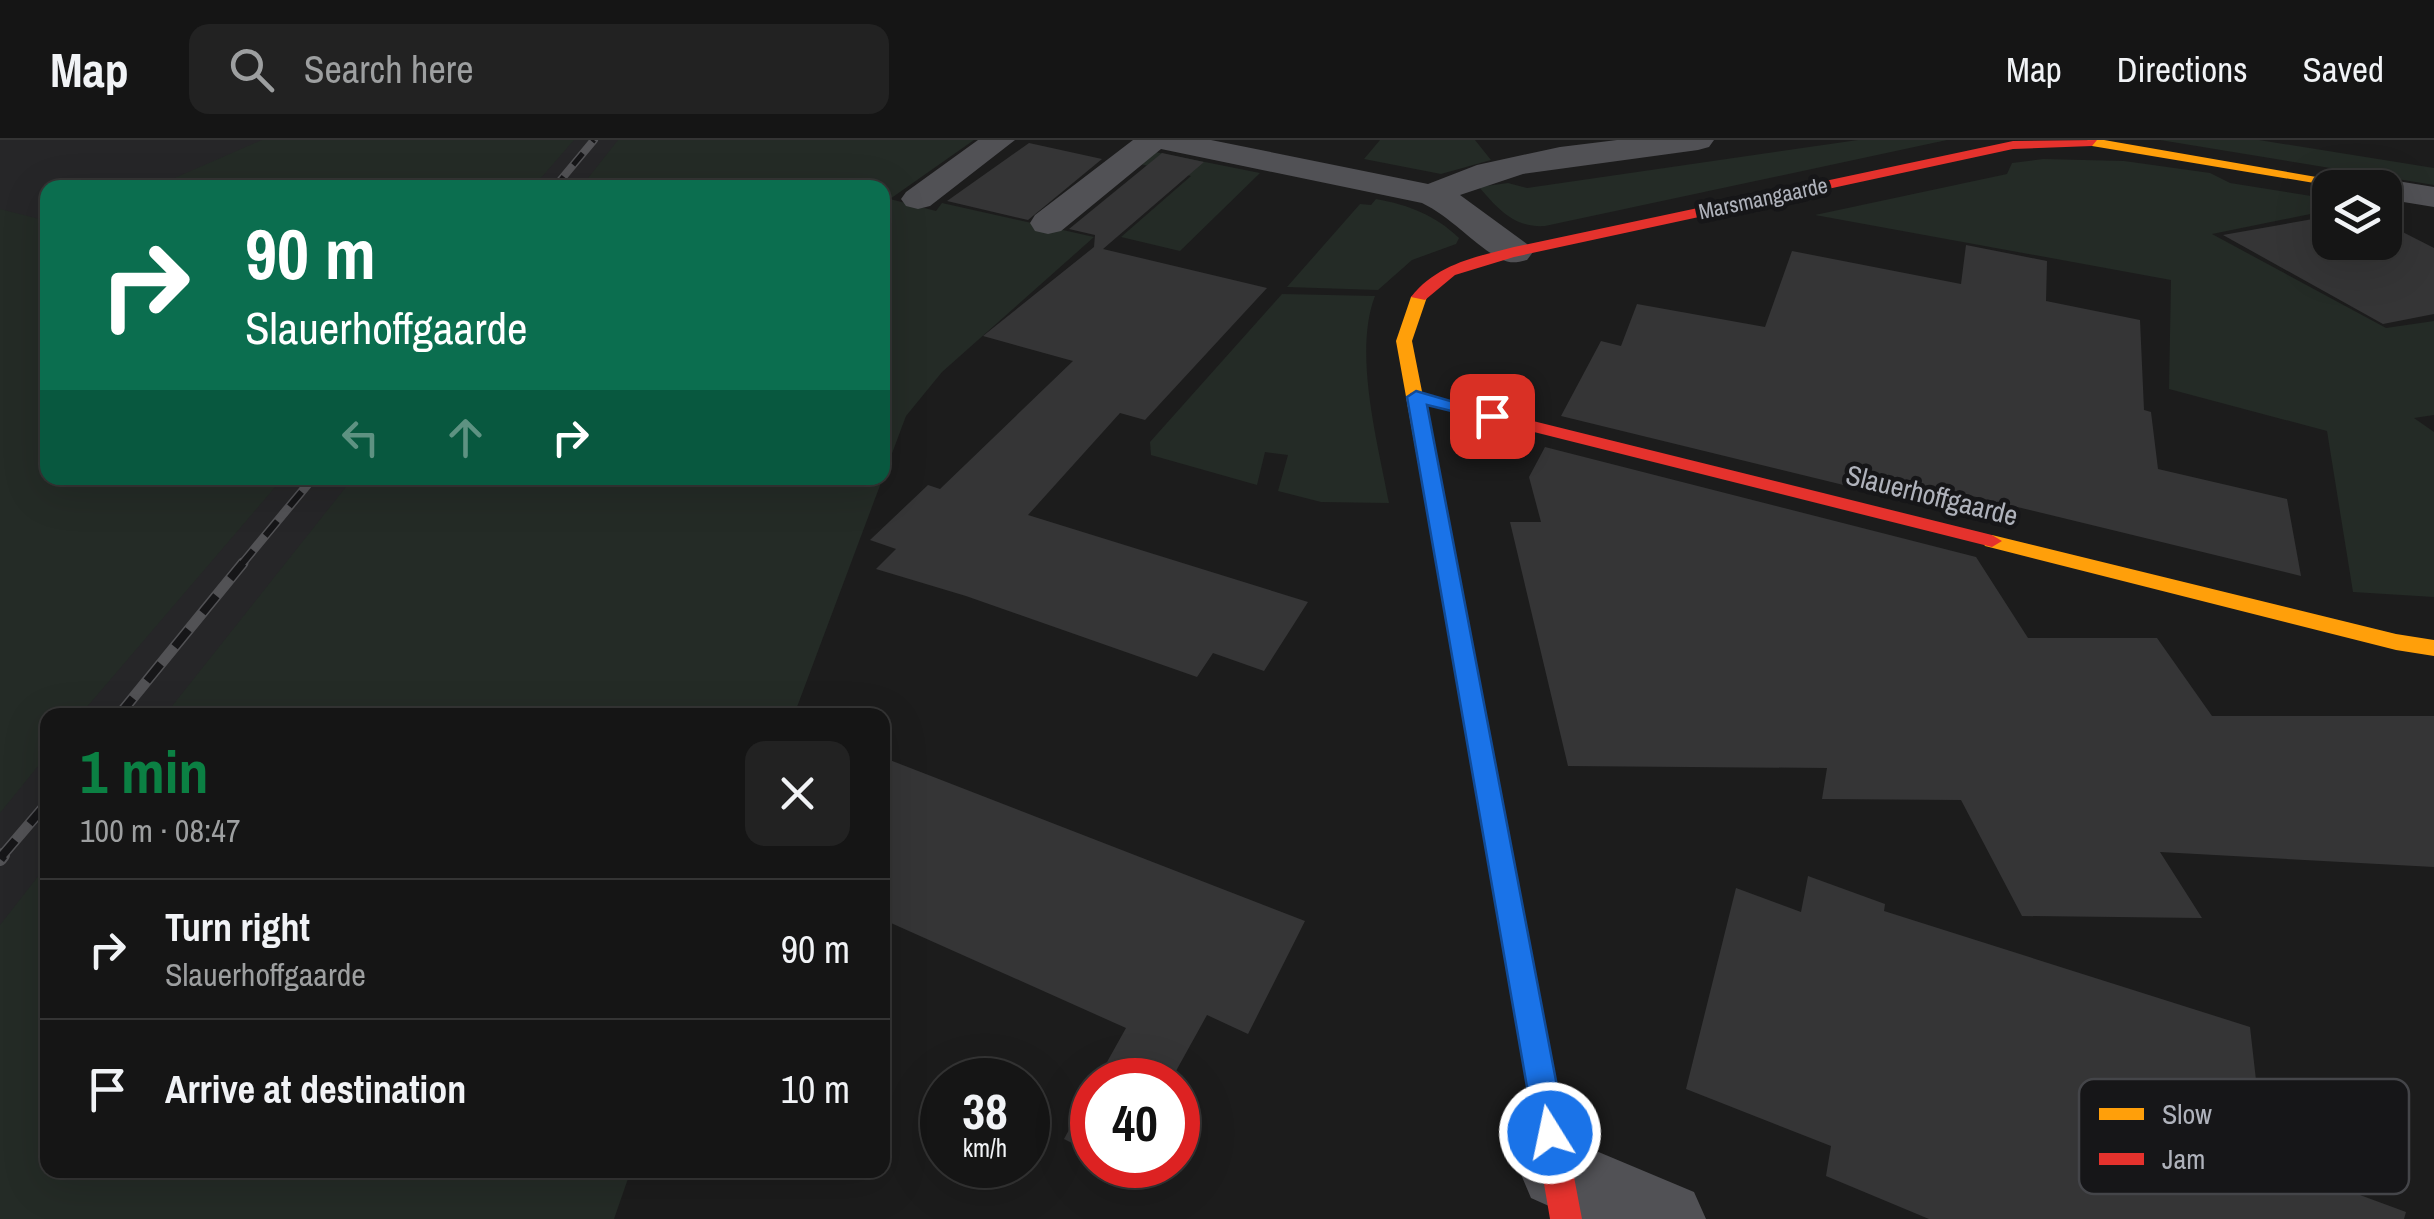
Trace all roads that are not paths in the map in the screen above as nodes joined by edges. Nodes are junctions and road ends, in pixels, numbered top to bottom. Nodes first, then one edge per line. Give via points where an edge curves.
1 (999, 140) edge
2 (1153, 140) edge
3 (1163, 140) edge
4 (1698, 140) edge
5 (2094, 141) edge
6 (2010, 142) edge
7 (2312, 178) edge
8 (2402, 193) edge
9 (1432, 195) junction
10 (2434, 198) edge
11 (918, 199) dead end
12 (1048, 223) dead end
13 (1514, 252) junction
14 (1416, 397) junction
15 (2434, 648) edge
16 (1562, 1196) edge
17 (1667, 1219) edge

1 - 11 street
2 - 12 street
3 - 9 street
4 - 9 street via 1492,170
5 - 6 street, Marsmangaarde
5 - 7 street, Marsmangaarde
6 - 13 street, Marsmangaarde
8 - 10 street
9 - 13 street via 1460,208
13 - 14 street, Marsmangaarde via 1444,272 1417,294 1404,342
14 - 15 street, Slauerhoffgaarde
14 - 16 street, Marsmangaarde
16 - 17 street

